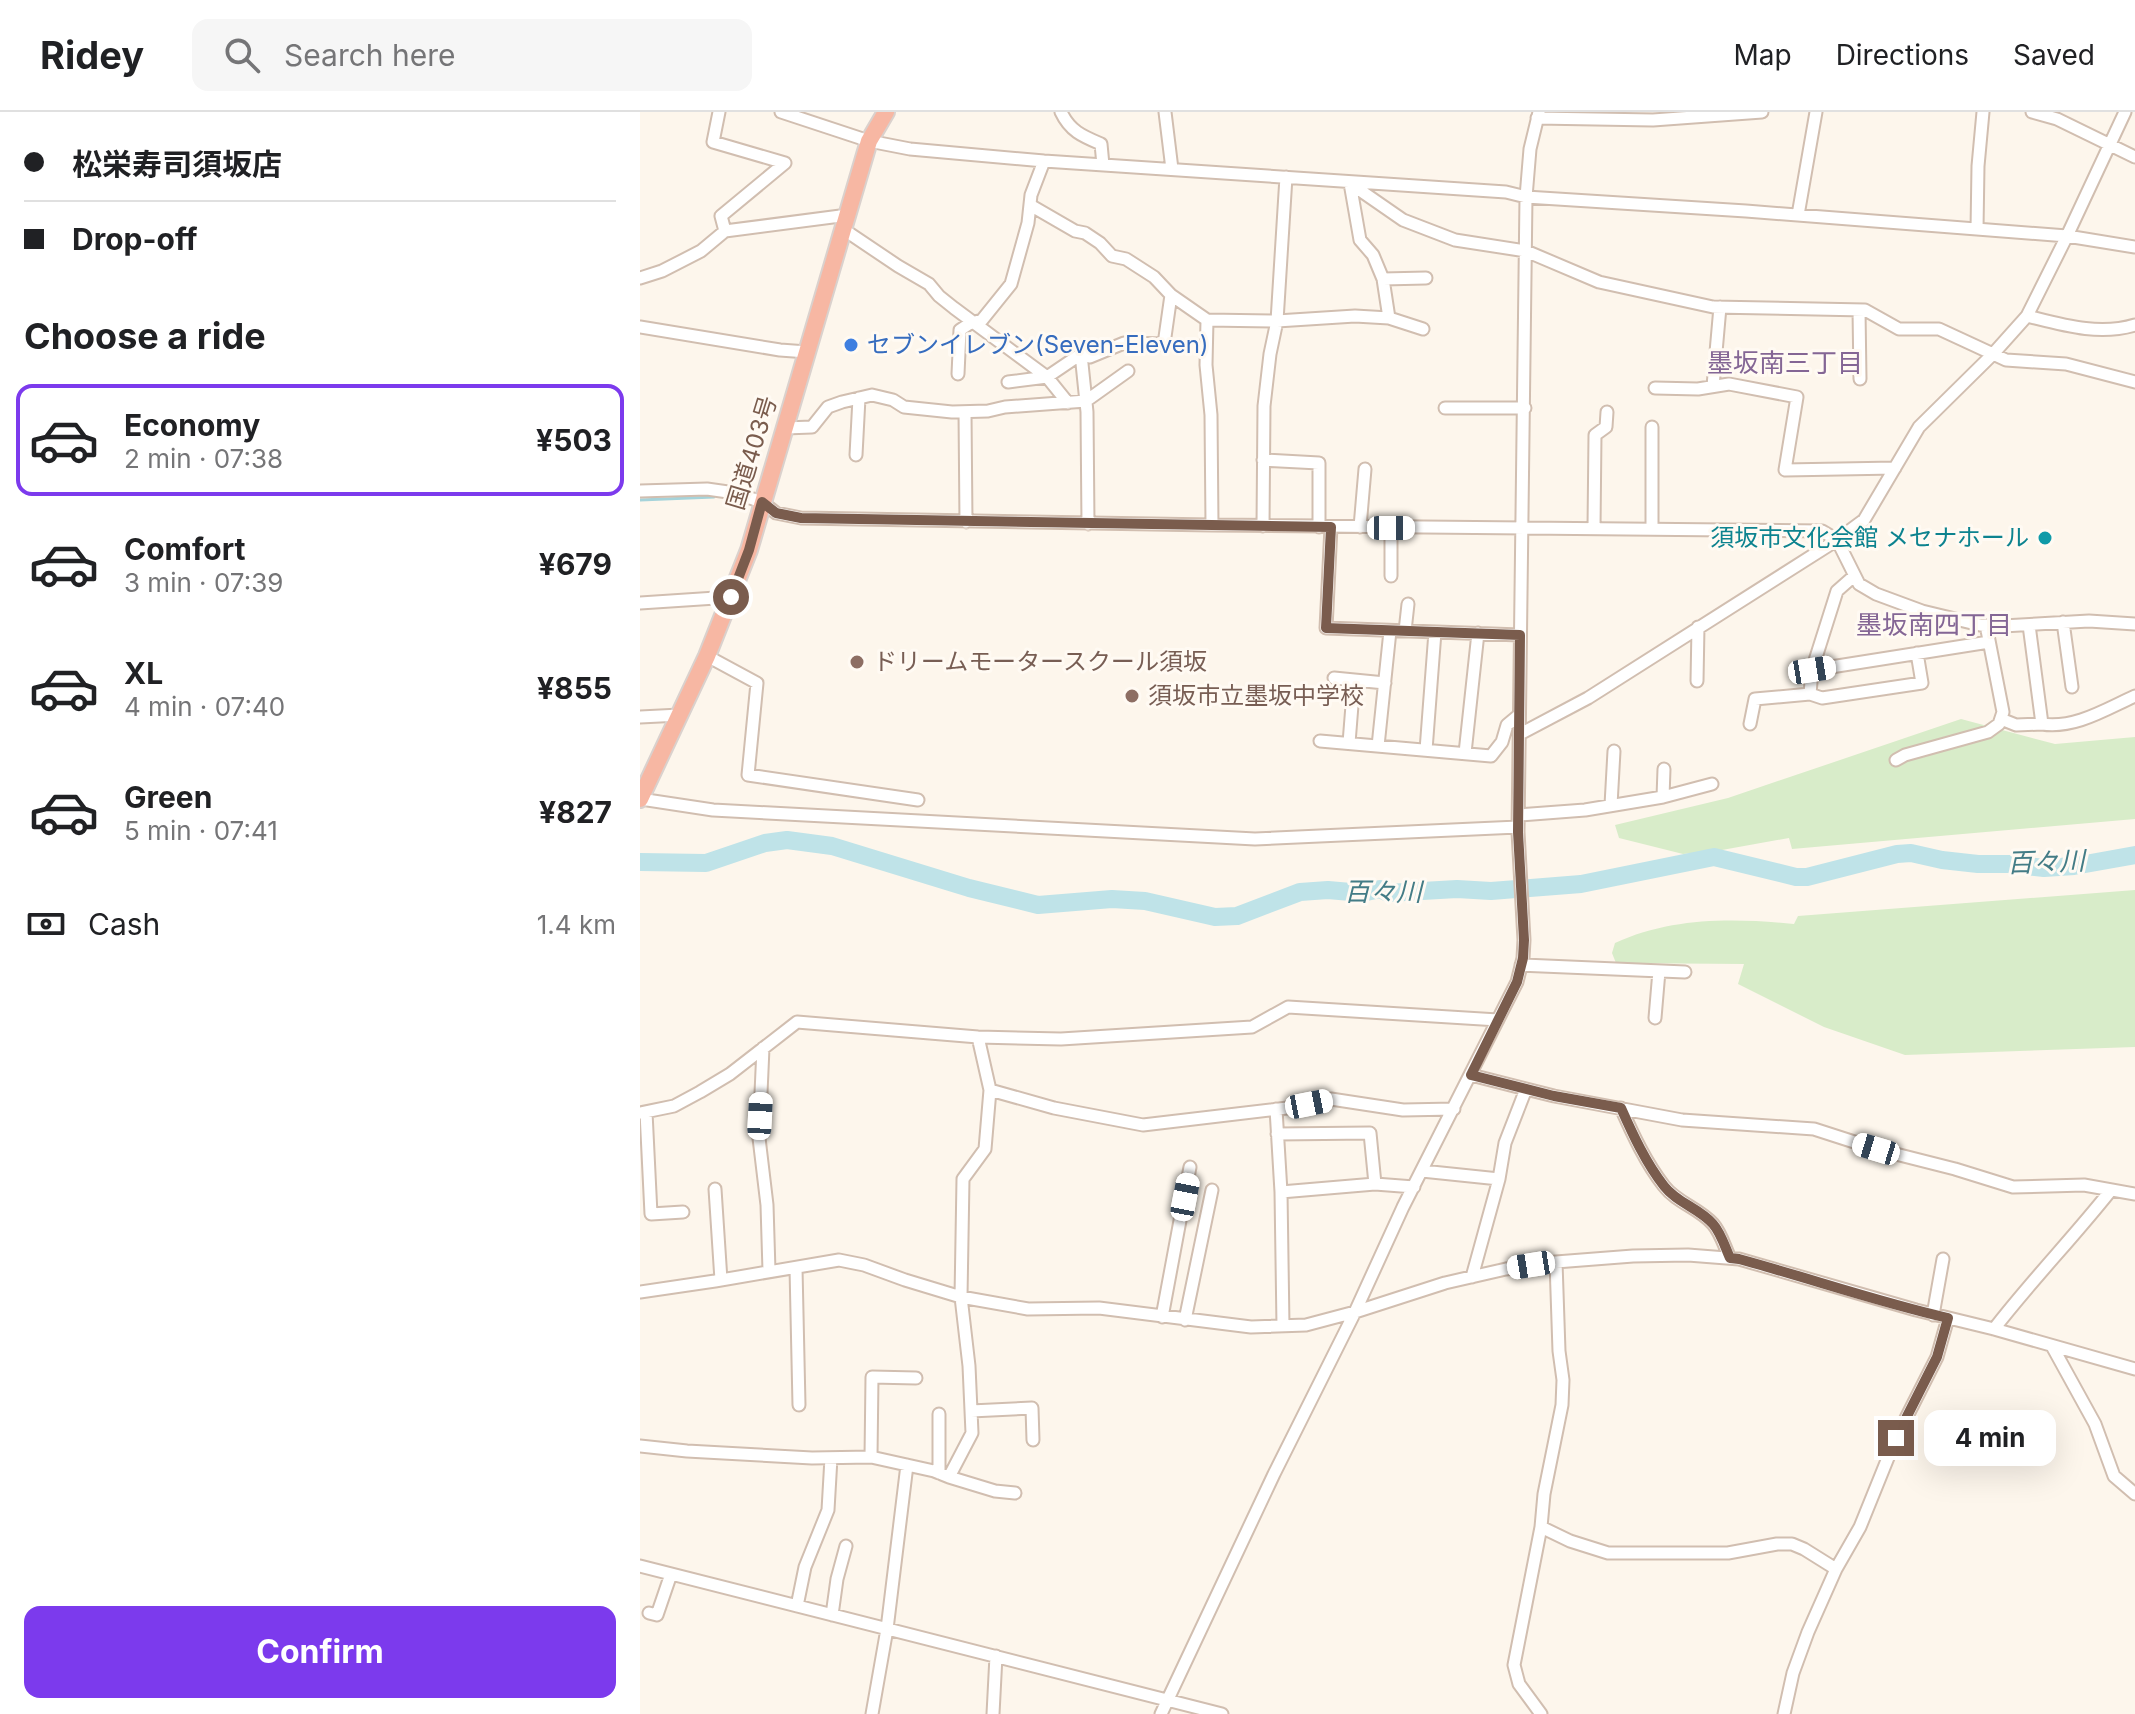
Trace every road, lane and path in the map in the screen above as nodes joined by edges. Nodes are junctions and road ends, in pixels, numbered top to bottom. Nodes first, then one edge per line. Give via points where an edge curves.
1 (719, 112) edge
2 (781, 112) edge
3 (886, 112) edge
4 (1061, 112) edge
5 (1165, 112) edge
6 (1762, 112) edge
7 (1816, 112) edge
8 (1983, 112) edge
9 (2032, 112) edge
10 (2125, 112) edge
11 (1538, 115) edge
12 (869, 141) junction
13 (2110, 144) junction
14 (2135, 157) edge
15 (1044, 161) junction
16 (1103, 165) junction
17 (1172, 169) junction
18 (1286, 177) junction
19 (1350, 183) junction
20 (1526, 197) junction
21 (1030, 205) junction
22 (1798, 215) junction
23 (846, 222) junction
24 (1977, 229) junction
25 (725, 231) junction
26 (2067, 236) junction
27 (2135, 247) edge
28 (1526, 251) junction
29 (640, 278) edge
30 (1426, 278) dead end
31 (1383, 279) junction
32 (1171, 295) junction
33 (1720, 307) junction
34 (1859, 310) junction
35 (2027, 316) junction
36 (1389, 318) junction
37 (1207, 320) junction
38 (1277, 321) junction
39 (973, 323) junction
40 (2135, 325) edge
41 (640, 327) edge
42 (1423, 329) dead end
43 (807, 352) junction
44 (1081, 354) junction
45 (1993, 354) junction
46 (1128, 371) dead end
47 (958, 374) dead end
48 (1047, 377) junction
49 (1860, 379) dead end
50 (1008, 382) dead end
51 (2135, 382) edge
52 (1713, 386) junction
53 (1655, 388) dead end
54 (859, 398) junction
55 (1086, 401) junction
56 (1068, 403) junction
57 (1445, 408) dead end
58 (1525, 408) junction
59 (965, 412) junction
60 (1607, 412) dead end
61 (1652, 427) dead end
62 (785, 428) junction
63 (856, 455) dead end
64 (1263, 460) junction
65 (1895, 468) junction
66 (1365, 469) dead end
67 (640, 491) edge
68 (762, 502) junction
69 (966, 522) junction
70 (1088, 524) junction
71 (1212, 525) junction
72 (1263, 526) junction
73 (1325, 527) junction
74 (1360, 527) junction
75 (1522, 527) junction
76 (1391, 528) junction
77 (1594, 528) junction
78 (1652, 529) junction
79 (1837, 540) junction
80 (1391, 576) dead end
81 (1854, 576) junction
82 (731, 597) junction
83 (640, 603) edge
84 (1408, 604) dead end
85 (2063, 622) junction
86 (2135, 624) edge
87 (1986, 625) junction
88 (2029, 625) junction
89 (1698, 627) junction
90 (1390, 631) junction
91 (1405, 631) junction
92 (1435, 632) junction
93 (1478, 633) junction
94 (1520, 635) junction
95 (1989, 642) junction
96 (1917, 653) junction
97 (707, 656) junction
98 (1812, 670) junction
99 (1334, 678) dead end
100 (1354, 680) junction
101 (1697, 681) dead end
102 (1385, 683) junction
103 (2072, 687) dead end
104 (1810, 694) junction
105 (2135, 696) edge
106 (680, 715) junction
107 (1519, 715) junction
108 (640, 717) edge
109 (2001, 719) junction
110 (1750, 724) dead end
111 (2042, 724) junction
112 (1520, 734) junction
113 (1320, 741) dead end
114 (1349, 743) junction
115 (1378, 746) junction
116 (1426, 750) junction
117 (1614, 751) dead end
118 (1465, 753) junction
119 (1896, 760) dead end
120 (1664, 769) dead end
121 (1712, 784) dead end
122 (1663, 797) junction
123 (640, 799) edge
124 (918, 800) dead end
125 (1611, 805) junction
126 (1518, 825) junction
127 (1521, 965) junction
128 (1659, 971) junction
129 (1685, 972) dead end
130 (1653, 1011) dead end
131 (1498, 1020) junction
132 (978, 1037) junction
133 (763, 1048) junction
134 (1471, 1075) junction
135 (1526, 1089) junction
136 (990, 1090) junction
137 (1621, 1108) junction
138 (1276, 1109) junction
139 (1454, 1109) junction
140 (643, 1113) edge
141 (1277, 1134) junction
142 (1190, 1167) dead end
143 (1422, 1171) junction
144 (1499, 1179) junction
145 (1375, 1184) junction
146 (1414, 1187) junction
147 (715, 1189) dead end
148 (1212, 1190) dead end
149 (2111, 1190) junction
150 (1281, 1192) junction
151 (2135, 1194) edge
152 (683, 1212) dead end
153 (1730, 1258) junction
154 (1943, 1259) dead end
155 (1556, 1262) junction
156 (796, 1268) junction
157 (769, 1271) junction
158 (1472, 1277) junction
159 (721, 1280) junction
160 (640, 1292) edge
161 (961, 1297) junction
162 (1355, 1312) junction
163 (1933, 1315) junction
164 (1162, 1317) junction
165 (1948, 1318) junction
166 (1185, 1320) junction
167 (1283, 1326) junction
168 (1994, 1329) junction
169 (2052, 1346) junction
170 (2135, 1369) edge
171 (916, 1378) dead end
172 (799, 1405) dead end
173 (971, 1411) junction
174 (939, 1414) dead end
175 (1033, 1440) dead end
176 (640, 1446) edge
177 (871, 1457) junction
178 (831, 1458) junction
179 (907, 1465) junction
180 (944, 1475) junction
181 (1015, 1493) dead end
182 (2135, 1494) edge
183 (1541, 1527) junction
184 (846, 1546) dead end
185 (640, 1566) edge
186 (1836, 1569) junction
187 (671, 1574) junction
188 (797, 1606) junction
189 (657, 1615) dead end
190 (832, 1615) junction
191 (887, 1629) junction
192 (996, 1656) junction
193 (1168, 1699) junction
194 (872, 1714) edge
195 (993, 1714) edge
196 (1161, 1714) edge
197 (1222, 1714) edge
198 (1541, 1714) edge
199 (1784, 1714) edge

1 - 25 street via 713,142 785,163 721,216
2 - 12 street
3 - 12 highway, 国道403号
4 - 16 street via 1076,133 1101,144
5 - 17 street
6 - 11 street via 1653,120
7 - 22 street
8 - 24 street
9 - 13 street
10 - 13 street
11 - 20 street
12 - 15 street
12 - 23 highway, 国道403号
13 - 14 street
13 - 26 street
15 - 16 street
15 - 21 street
16 - 17 street
17 - 18 street
18 - 19 street
18 - 38 street
19 - 20 street
19 - 28 street via 1403,220 1455,240
19 - 31 street via 1360,240
20 - 22 street
20 - 28 street
21 - 32 street via 1085,233 1112,256 1126,259
21 - 39 street via 1011,284 982,320
22 - 24 street
23 - 25 street
23 - 39 street
23 - 43 highway, 国道403号
24 - 26 street
25 - 29 street via 701,251
26 - 27 street
26 - 35 street
28 - 33 street via 1599,282
28 - 58 street
30 - 31 street
31 - 36 street
32 - 37 street
32 - 44 street via 1164,344 1124,343 1090,357
33 - 34 street
33 - 52 street
34 - 45 street via 1899,329 1939,329
34 - 49 street
35 - 40 street via 2098,330
35 - 45 street
36 - 38 street
36 - 42 street
37 - 38 street
37 - 71 street
38 - 64 street via 1264,406
39 - 47 street via 960,330
39 - 48 street
41 - 43 street
43 - 62 highway, 国道403号
44 - 48 street
44 - 55 street
45 - 51 street via 2006,360 2066,364
45 - 65 street via 1919,427
46 - 55 street
48 - 50 street
48 - 56 street
52 - 53 street
52 - 65 street via 1729,384 1797,397 1785,470
54 - 59 street via 872,395 904,407
54 - 62 street via 828,407 812,427
54 - 63 street
55 - 56 street
55 - 70 street
56 - 59 street
57 - 58 street
58 - 75 street
59 - 69 street
60 - 77 street via 1606,427 1595,435
61 - 78 street
62 - 68 highway, 国道403号
64 - 72 street
64 - 73 street via 1319,463
65 - 79 street via 1864,520
66 - 74 street
67 - 68 street via 707,489
68 - 69 street via 776,513 801,518
68 - 82 highway, 国道403号
69 - 70 street
70 - 71 street
71 - 72 street
72 - 73 street
73 - 74 street
73 - 90 street via 1326,628
74 - 76 street
75 - 76 street
75 - 77 street
75 - 94 street
76 - 80 street
77 - 78 street
78 - 79 street via 1822,531
79 - 81 street
79 - 89 street
81 - 87 street via 1876,594
81 - 98 street via 1837,591
82 - 83 street
82 - 97 highway, 国道403号
84 - 91 street
85 - 86 street
85 - 88 street
85 - 103 street
87 - 88 street
87 - 95 street
88 - 111 street
89 - 101 street
89 - 112 street via 1588,698
90 - 91 street
90 - 102 street
91 - 92 street
92 - 93 street
92 - 116 street
93 - 94 street
93 - 118 street
94 - 107 street
95 - 96 street
95 - 109 street
96 - 98 street
96 - 104 street via 1922,683 1822,698
97 - 106 highway, 国道403号
97 - 124 street via 757,683 748,775
98 - 104 street
99 - 100 street
100 - 102 street
100 - 114 street
102 - 115 street
104 - 110 street via 1755,699
105 - 111 street via 2059,726
106 - 108 street
106 - 123 highway, 国道403号
107 - 112 street
107 - 118 street via 1507,725 1491,756
109 - 111 street via 2016,725
109 - 119 street via 1988,732
112 - 126 street
113 - 114 street
114 - 115 street
115 - 116 street
116 - 118 street
117 - 125 street
120 - 122 street
121 - 122 street
122 - 125 street
123 - 126 street via 713,810 1255,839
125 - 126 street
126 - 127 street
127 - 128 street
127 - 131 street
128 - 129 street
128 - 130 street
131 - 132 street via 1288,1007 1252,1027 1061,1039
131 - 134 street
132 - 133 street via 797,1022
132 - 136 street
133 - 140 street via 700,1092 674,1106
133 - 157 street via 759,1138
134 - 135 street
134 - 139 street
135 - 137 street
135 - 144 street via 1505,1143
136 - 138 street via 1143,1125
136 - 161 street via 985,1149 963,1179
137 - 149 street via 1682,1120 1814,1129 2013,1187 2084,1185
137 - 153 street via 1663,1186 1715,1226
138 - 139 street via 1331,1099 1403,1110
138 - 141 street
139 - 143 street
140 - 152 street via 651,1214
141 - 145 street via 1370,1133
141 - 150 street
142 - 164 street
143 - 144 street
143 - 146 street
144 - 158 street
145 - 146 street
145 - 150 street
146 - 162 street
147 - 159 street
148 - 166 street
149 - 151 street
149 - 168 street
150 - 167 street
153 - 155 street via 1633,1256
153 - 163 street
154 - 163 street
155 - 158 street
155 - 183 street via 1563,1393
156 - 157 street
156 - 161 street via 839,1260
156 - 172 street
157 - 159 street
158 - 162 street
159 - 160 street
161 - 164 street via 1028,1309 1099,1308
161 - 173 street
162 - 167 street
162 - 193 street
163 - 165 street
164 - 166 street
165 - 168 street
165 - 186 street via 1937,1357
166 - 167 street
168 - 169 street
169 - 170 street
169 - 182 street via 2095,1424 2114,1476
171 - 177 street via 872,1377
173 - 175 street via 1032,1408
173 - 180 street via 972,1433
174 - 180 street
176 - 178 street
177 - 178 street
177 - 179 street
178 - 188 street via 828,1510 805,1567
179 - 180 street
179 - 191 street
180 - 181 street
183 - 186 street via 1608,1553 1728,1553 1792,1544
183 - 198 street via 1514,1665 1519,1684
184 - 190 street
185 - 187 street
186 - 199 street via 1796,1665
187 - 188 street
187 - 189 street
188 - 190 street
190 - 191 street
191 - 192 street
191 - 194 street
192 - 193 street
192 - 195 street
193 - 196 street
193 - 197 street

